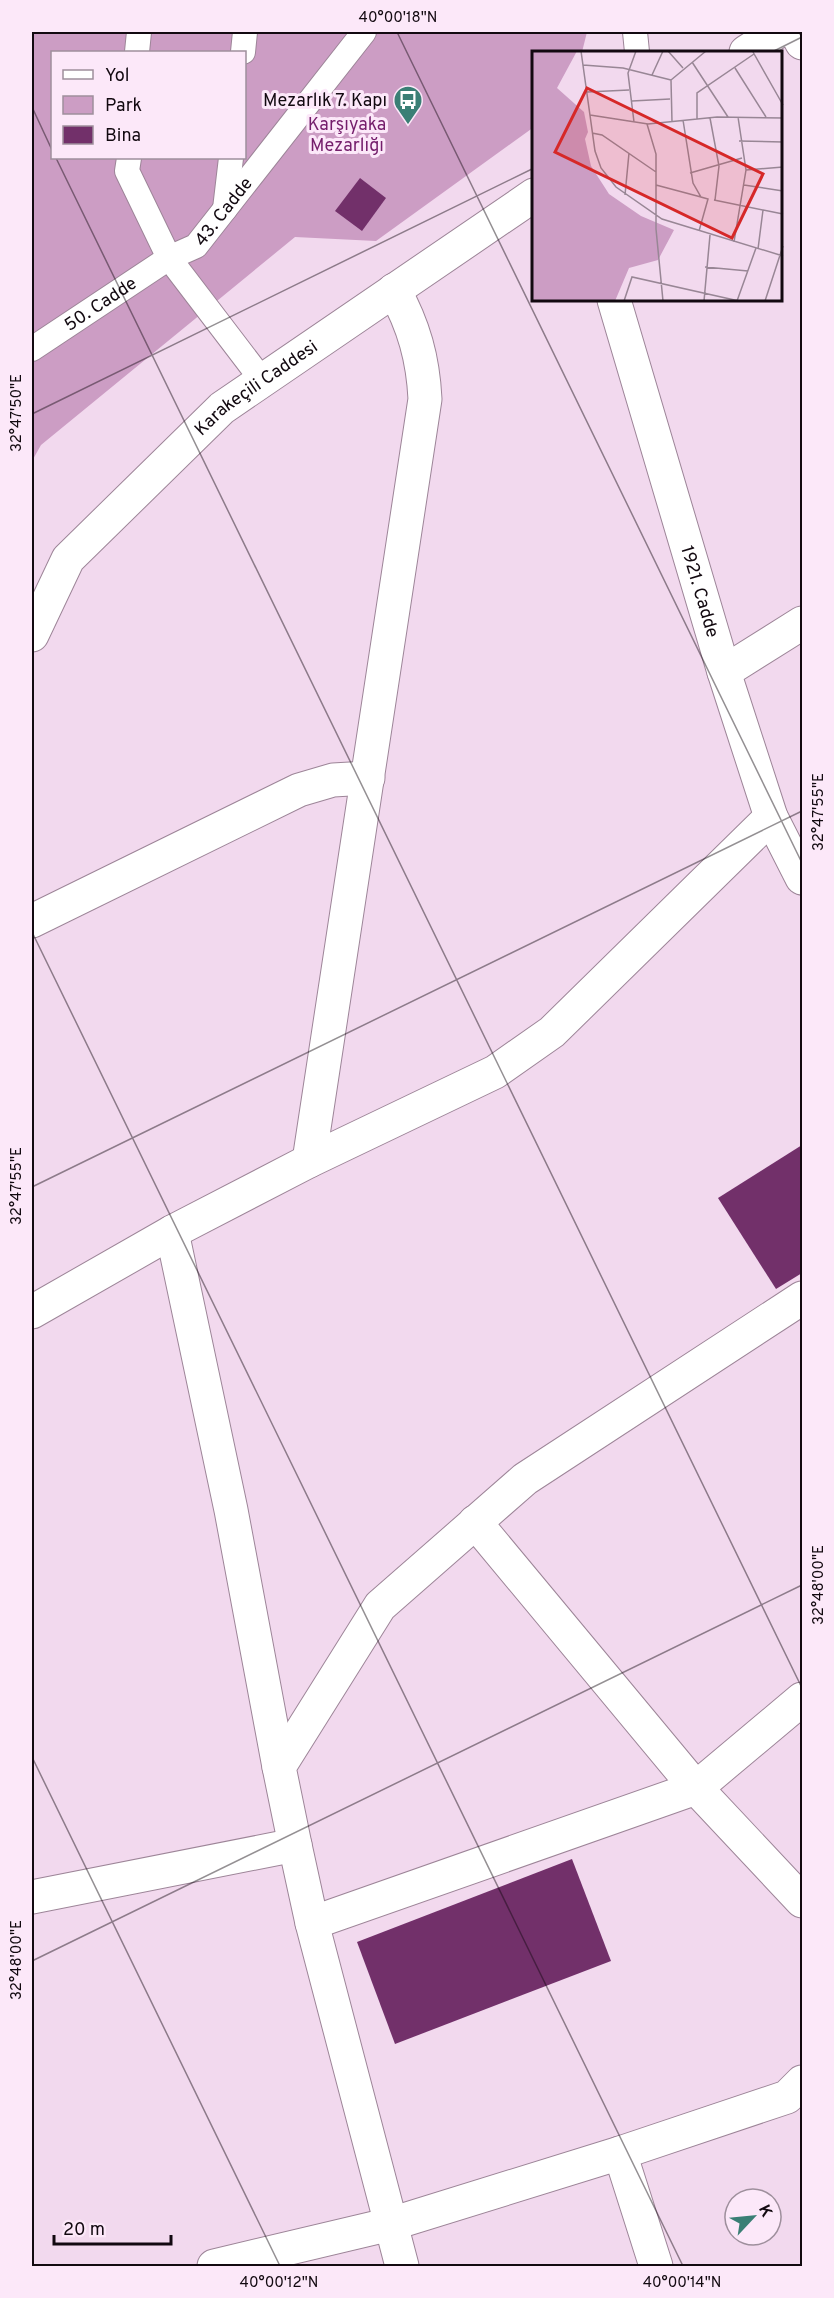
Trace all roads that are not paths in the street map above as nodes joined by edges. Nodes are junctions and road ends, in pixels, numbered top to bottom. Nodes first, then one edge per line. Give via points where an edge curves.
1 (139, 32) edge
2 (245, 32) edge
3 (364, 32) edge
4 (635, 32) edge
5 (777, 32) edge
6 (796, 32) edge
7 (802, 43) edge
8 (137, 51) edge
9 (243, 51) edge
10 (637, 51) edge
11 (748, 51) edge
12 (129, 159) edge
13 (231, 159) edge
14 (532, 196) edge
15 (225, 209) junction
16 (169, 258) junction
17 (394, 290) junction
18 (615, 302) edge
19 (32, 349) edge
20 (262, 380) junction
21 (802, 623) edge
22 (32, 635) edge
23 (724, 672) junction
24 (368, 778) junction
25 (771, 817) junction
26 (802, 878) edge
27 (32, 921) edge
28 (309, 1161) junction
29 (172, 1232) junction
30 (802, 1298) edge
31 (32, 1312) edge
32 (475, 1522) junction
33 (802, 1699) edge
34 (279, 1767) junction
35 (696, 1788) junction
36 (295, 1845) junction
37 (32, 1897) edge
38 (802, 1901) edge
39 (312, 1923) junction
40 (797, 2099) edge
41 (620, 2153) junction
42 (391, 2224) junction
43 (214, 2266) edge
44 (402, 2266) edge
45 (656, 2266) edge

1 - 8 lane
2 - 9 lane
3 - 15 lane, 43. Cadde
4 - 10 lane
5 - 11 street
6 - 7 street
12 - 16 lane via 128,171
13 - 15 lane
14 - 17 street, Karakeçili Caddesi
15 - 16 lane, 43. Cadde via 196,246
16 - 19 lane, 50. Cadde
16 - 20 lane
17 - 20 street, Karakeçili Caddesi
17 - 24 street via 418,343 425,399
18 - 23 street, 1921. Cadde
20 - 22 street, Karakeçili Caddesi via 222,408 68,559
21 - 23 street
23 - 25 street, 1921. Cadde
24 - 27 street via 333,780 299,790
24 - 28 street
25 - 26 street, 1921. Cadde
25 - 28 street via 552,1032 495,1072
28 - 29 street
29 - 31 street
29 - 34 street via 231,1510
30 - 32 street via 525,1479
32 - 34 street via 380,1606
32 - 35 street
33 - 35 street
34 - 36 street
35 - 38 street
35 - 39 street
36 - 37 street
36 - 39 street
39 - 42 street
40 - 41 street
41 - 42 street
41 - 45 street
42 - 43 street
42 - 44 street

